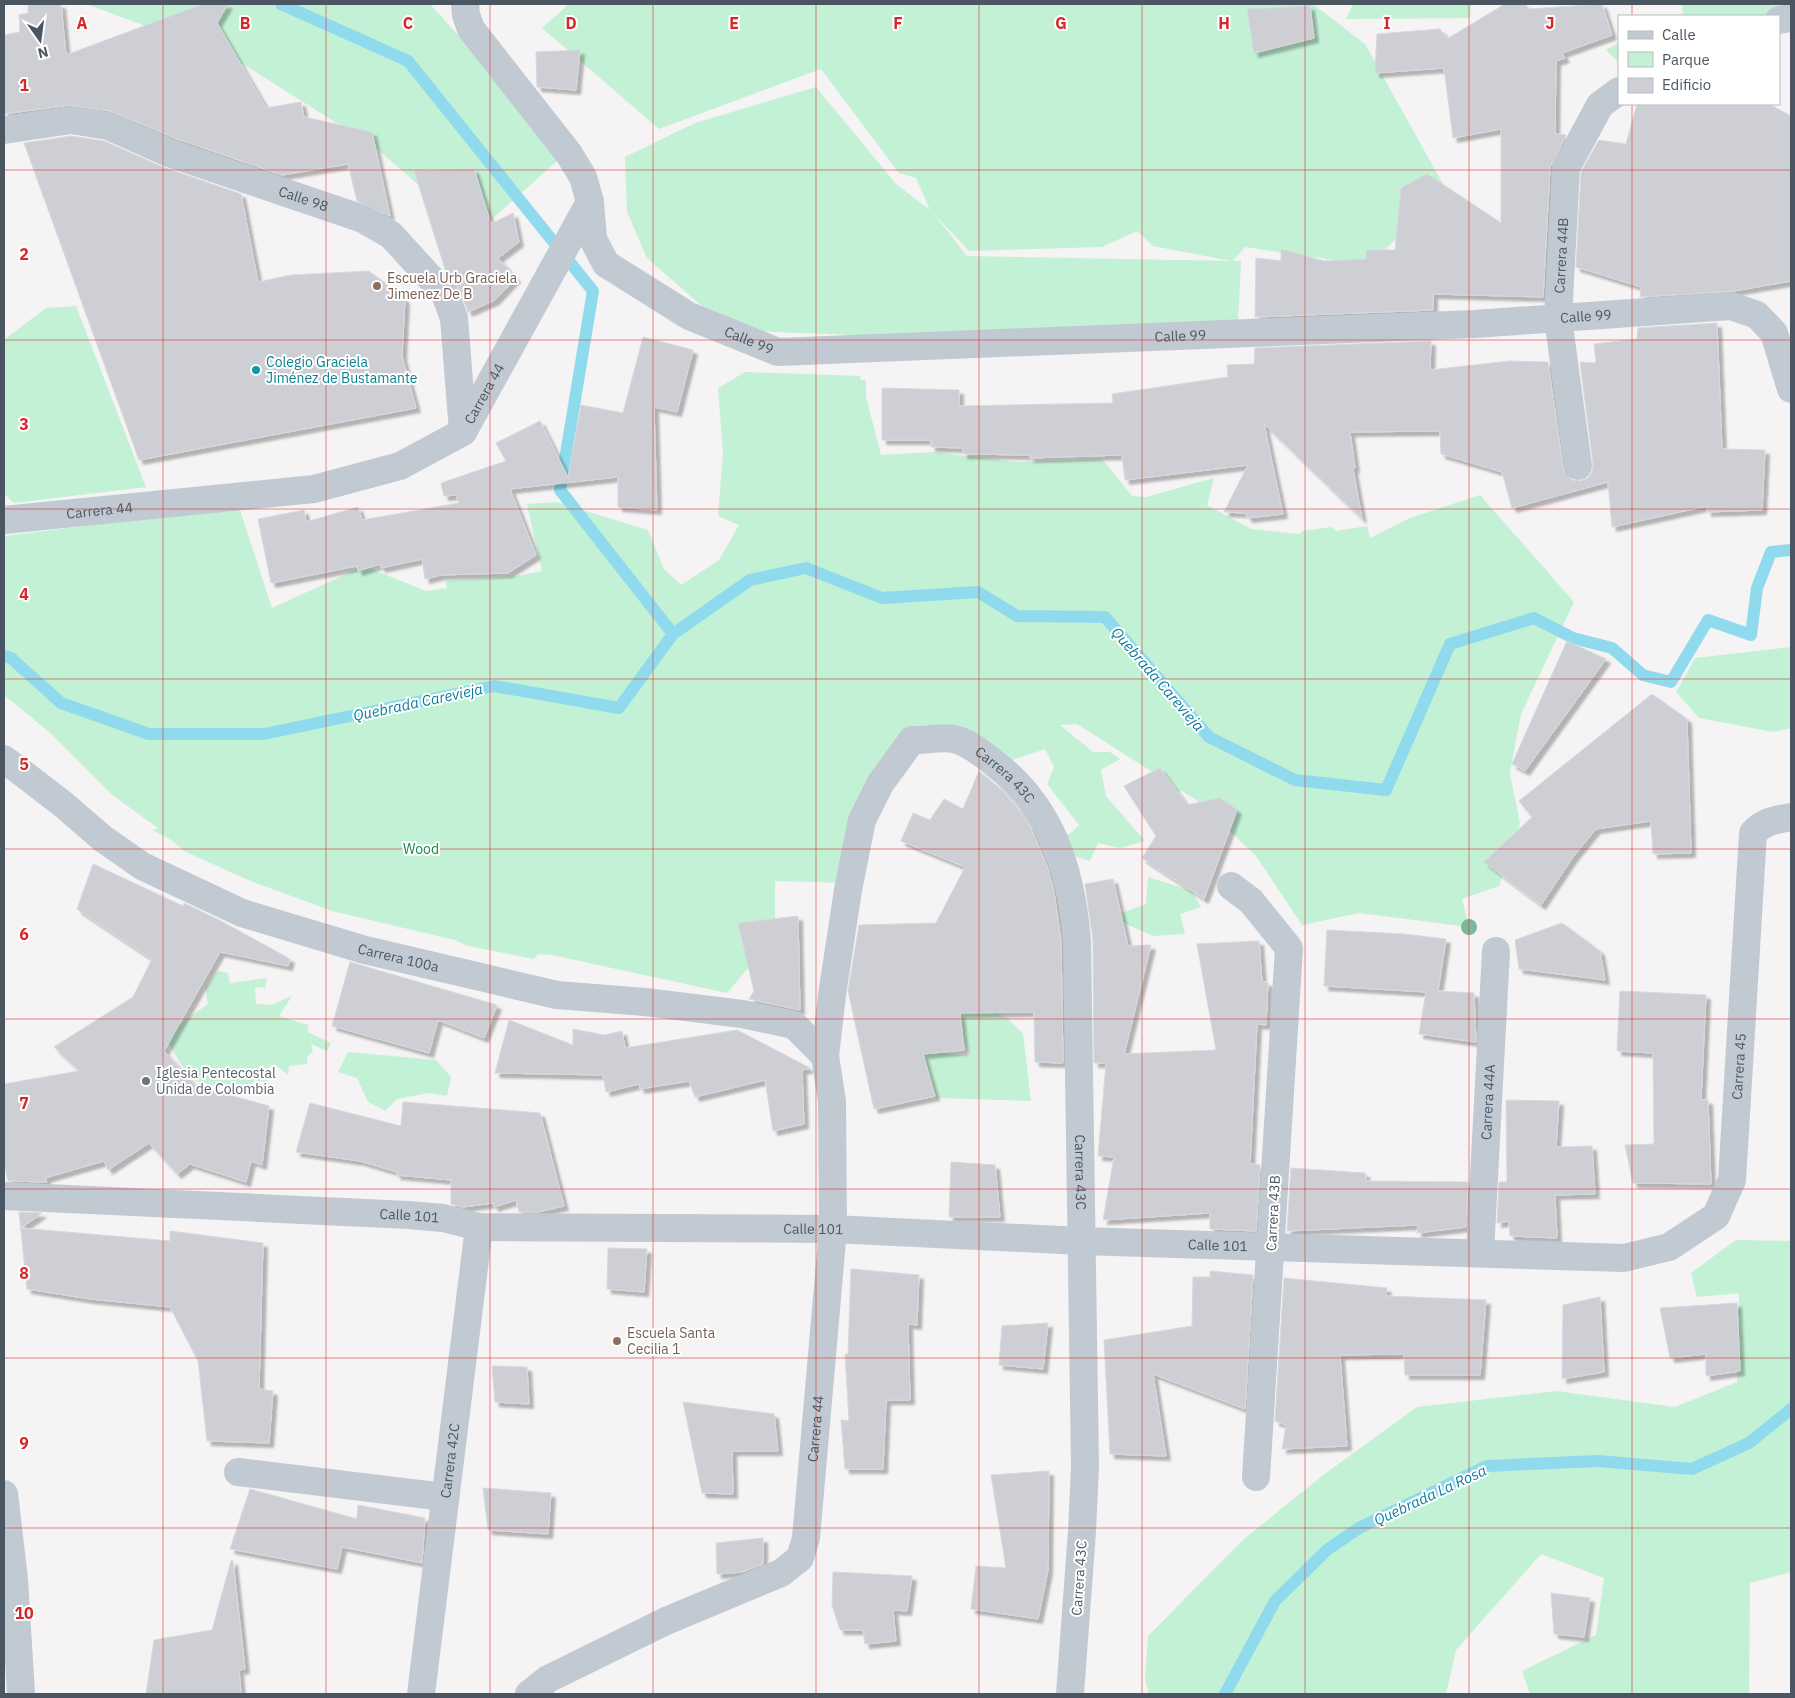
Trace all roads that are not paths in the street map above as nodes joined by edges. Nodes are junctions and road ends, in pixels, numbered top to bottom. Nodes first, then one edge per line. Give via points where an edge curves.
1 (465, 4) edge
2 (1618, 92) edge
3 (4, 130) edge
4 (590, 202) junction
5 (1558, 318) junction
6 (1791, 389) edge
7 (463, 432) junction
8 (1578, 466) dead end
9 (4, 520) edge
10 (914, 740) joint
11 (4, 759) edge
12 (1780, 819) edge
13 (1231, 886) dead end
14 (1496, 951) dead end
15 (825, 1056) junction
16 (4, 1196) edge
17 (478, 1227) junction
18 (833, 1229) junction
19 (1081, 1241) junction
20 (1271, 1247) junction
21 (1480, 1253) junction
22 (1624, 1258) joint
23 (238, 1472) dead end
24 (1256, 1477) dead end
25 (4, 1494) edge
26 (444, 1497) junction
27 (9, 1579) edge
28 (22, 1694) edge
29 (422, 1694) edge
30 (529, 1694) edge
31 (1070, 1694) edge

1 - 4 street via 471,29 569,154 583,178
2 - 5 street, Carrera 44B via 1600,105 1566,168
3 - 7 street, Calle 98 via 71,120 108,126 169,154 363,219 391,235 445,294 454,318
4 - 5 street, Calle 99 via 593,239 606,264 689,316 778,352
4 - 7 street, Carrera 44
5 - 6 street, Calle 99 via 1731,306 1758,315 1774,333
5 - 8 street, Carrera 44B
7 - 9 street, Carrera 44 via 400,466 314,489
10 - 15 street, Carrera 44 via 880,784 862,820 832,994
10 - 19 street, Carrera 43C via 954,739 980,752 1015,779 1036,804 1057,846 1074,900 1077,940
11 - 15 street, Carrera 100a via 142,866 242,914 365,950 557,995 742,1014 794,1025
12 - 22 street, Carrera 45 via 1760,826 1753,833 1732,1180 1716,1216 1669,1247
13 - 20 street, Carrera 43B via 1251,901 1289,948
14 - 21 street, Carrera 44A
15 - 18 street, Carrera 44 via 832,1100
16 - 17 street, Calle 101 via 408,1215 443,1218
17 - 18 street, Calle 101
17 - 26 street, Carrera 42C
18 - 19 street, Calle 101
18 - 30 street, Carrera 44 via 806,1538 800,1558 781,1573 666,1621 548,1679
19 - 20 street, Calle 101
19 - 31 street, Carrera 43C via 1085,1467
20 - 21 street, Calle 101
20 - 24 street, Carrera 43B
21 - 22 street, Calle 101
23 - 26 street
25 - 27 street
26 - 29 street, Carrera 42C
27 - 28 street

